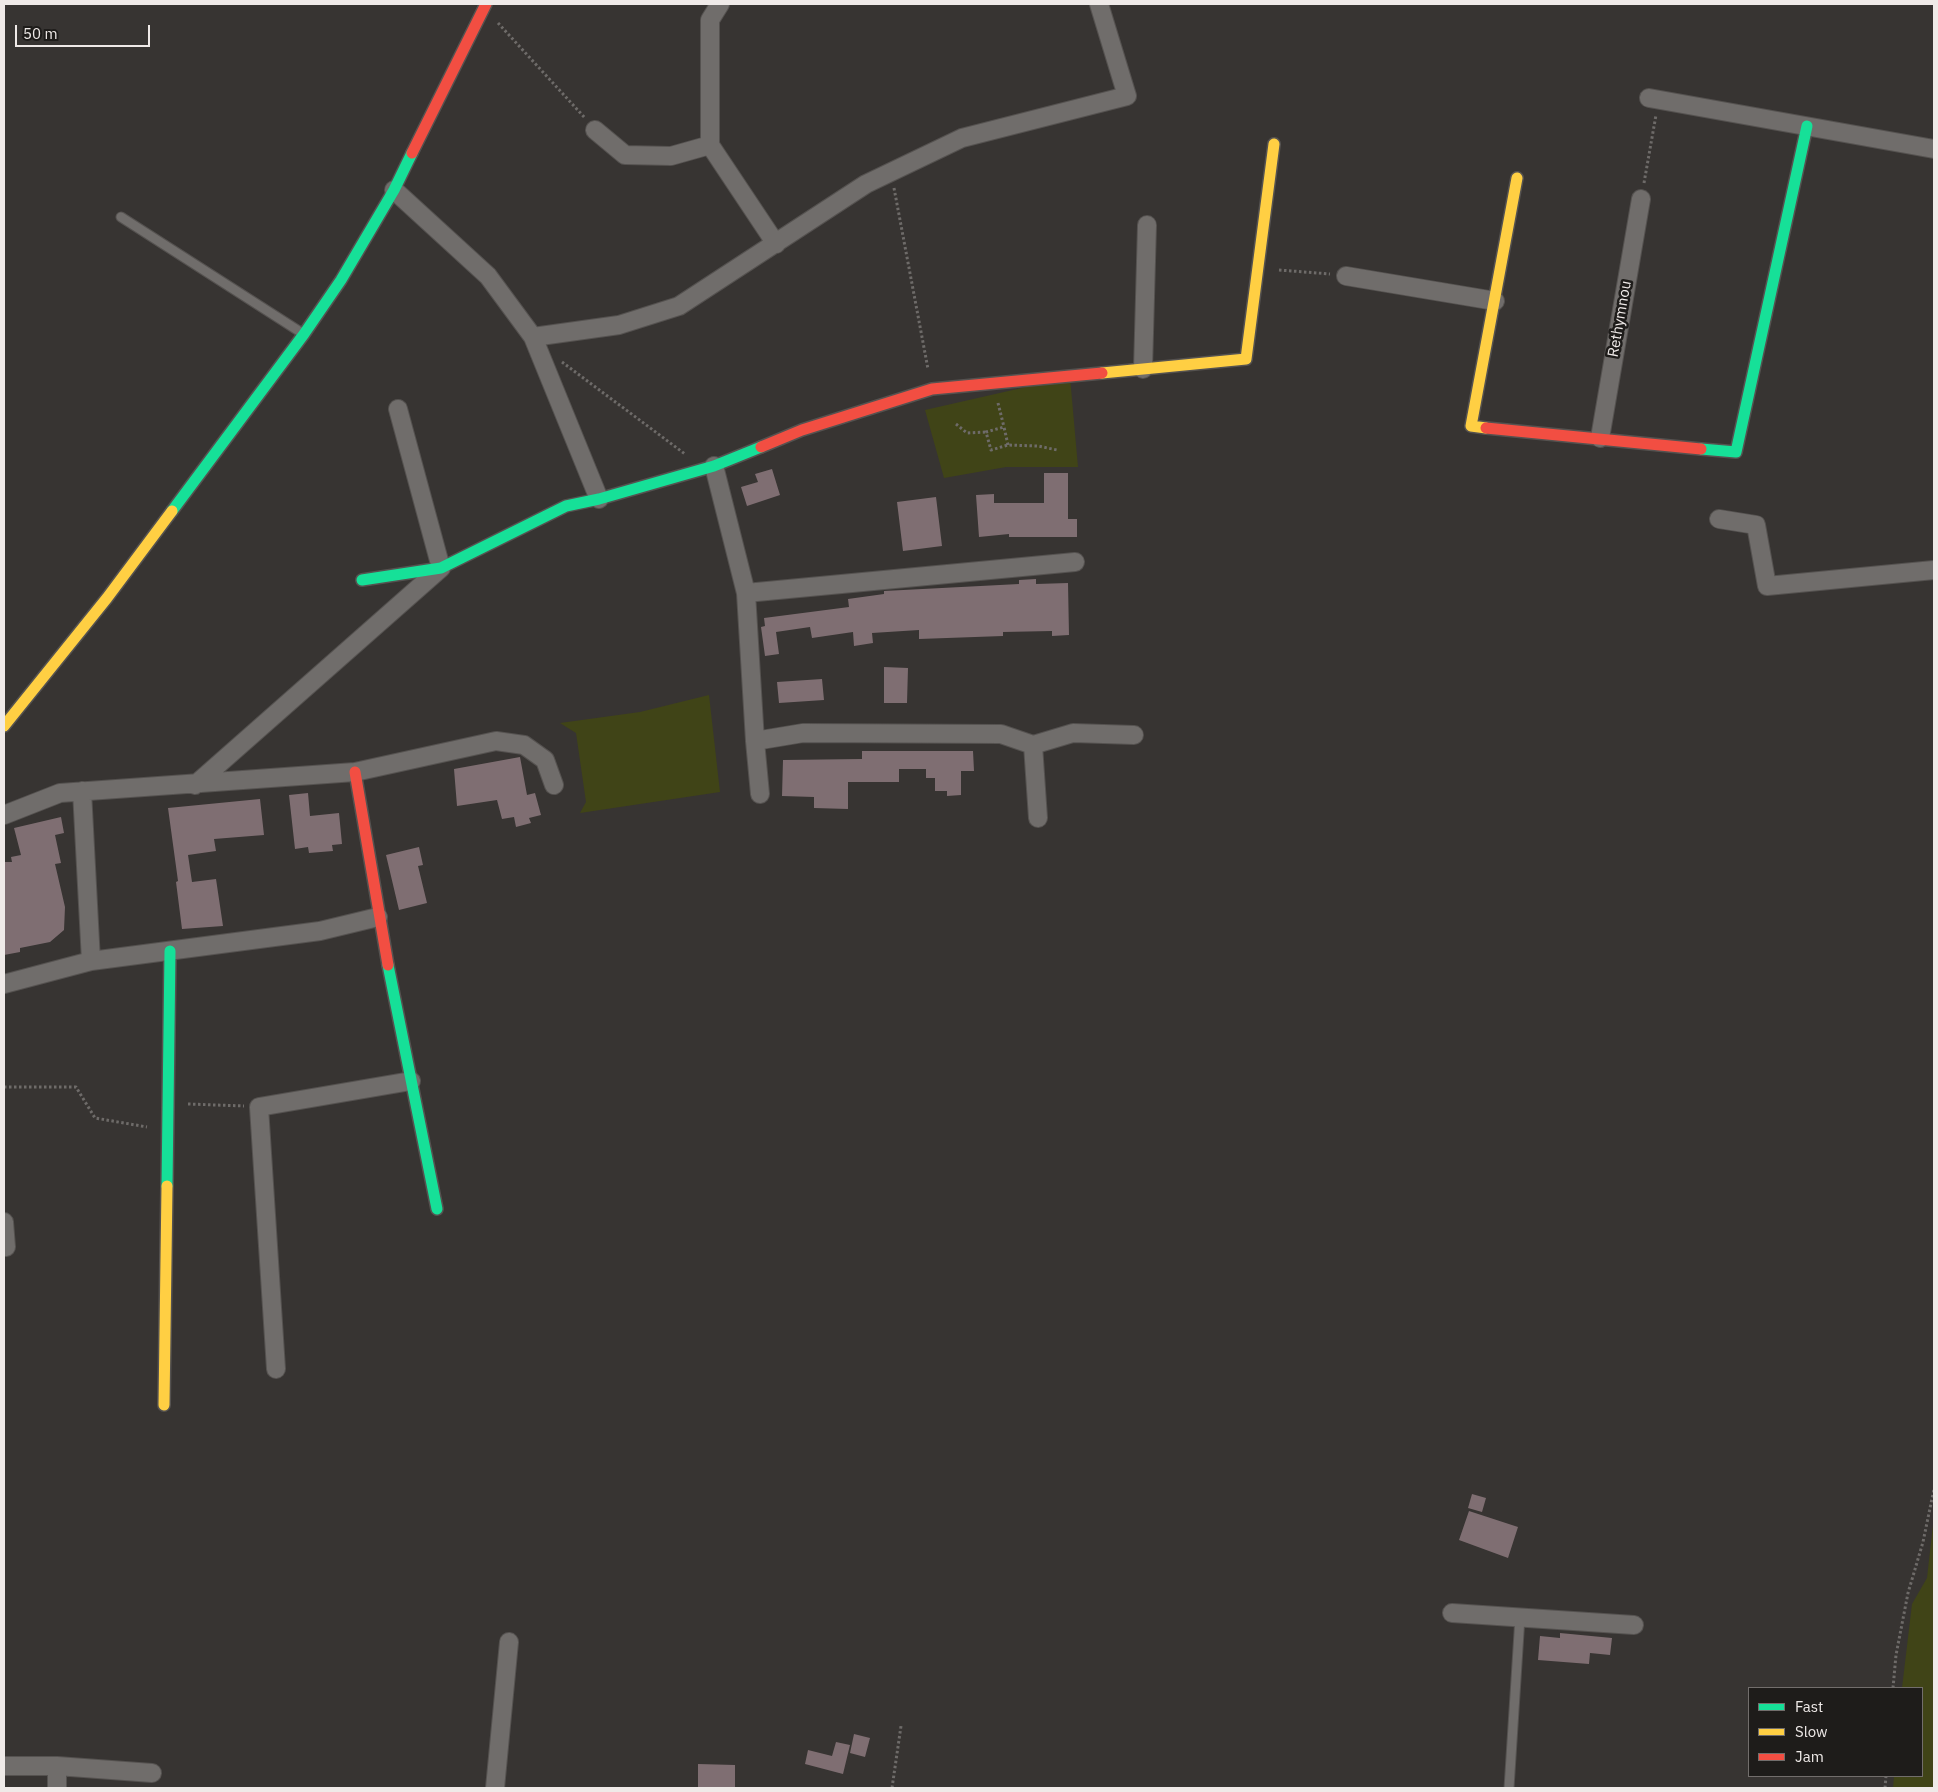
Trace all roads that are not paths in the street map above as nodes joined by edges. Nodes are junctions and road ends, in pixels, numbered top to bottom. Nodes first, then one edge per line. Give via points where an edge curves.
1 (720, 4) edge
2 (1099, 4) edge
3 (485, 6) edge
4 (1654, 99) road end
5 (1807, 126) junction
6 (595, 130) road end
7 (1274, 144) dead end
8 (710, 146) junction
9 (1934, 149) edge
10 (1517, 178) dead end
11 (394, 190) junction
12 (1641, 199) road end
13 (121, 217) dead end
14 (1147, 225) dead end
15 (776, 244) junction
16 (1346, 276) road end
17 (1495, 301) junction
18 (304, 334) junction
19 (533, 337) junction
20 (1143, 369) junction
21 (398, 409) dead end
22 (1600, 438) junction
23 (709, 467) junction
24 (599, 499) junction
25 (1719, 518) dead end
26 (1075, 562) dead end
27 (441, 568) junction
28 (1934, 570) edge
29 (362, 580) dead end
30 (746, 593) junction
31 (4, 726) edge
32 (1134, 735) dead end
33 (755, 741) junction
34 (1033, 745) junction
35 (355, 772) junction
36 (195, 785) junction
37 (554, 785) dead end
38 (82, 791) junction
39 (760, 794) dead end
40 (4, 815) edge
41 (1038, 818) dead end
42 (378, 917) junction
43 (170, 951) junction
44 (92, 961) junction
45 (4, 984) edge
46 (411, 1081) junction
47 (437, 1209) dead end
48 (4, 1222) edge
49 (6, 1246) dead end
50 (276, 1368) dead end
51 (164, 1405) dead end
52 (1452, 1613) dead end
53 (1520, 1617) junction
54 (1634, 1625) dead end
55 (509, 1642) dead end
56 (4, 1766) edge
57 (57, 1766) junction
58 (152, 1773) dead end
59 (57, 1788) edge
60 (495, 1788) edge
61 (1510, 1788) edge

1 - 8 street via 710,20
2 - 15 street via 1127,96 962,138 866,184
3 - 11 street
4 - 5 street
5 - 9 street
5 - 22 street via 1736,452
6 - 8 street via 625,155 671,156
7 - 20 street via 1246,359
8 - 15 street
10 - 17 street
11 - 18 street via 341,280
11 - 19 street via 488,276
12 - 22 street, Rethymnou
13 - 18 lane
14 - 20 street
15 - 19 street via 679,306 619,325
16 - 17 street
17 - 22 street via 1471,426
18 - 31 street via 106,598
19 - 24 street
20 - 23 street via 932,389 802,430
21 - 27 street
23 - 24 street
23 - 30 street
24 - 27 street via 566,506
25 - 28 street via 1756,525 1767,586
26 - 30 street
27 - 29 street
27 - 36 street
30 - 33 street
32 - 34 street via 1073,733
33 - 34 street via 803,733 983,732 1001,734
33 - 39 street
34 - 41 street
35 - 36 street
35 - 37 street via 496,741 524,745 546,760
35 - 42 street
36 - 38 street
38 - 40 street via 60,793
38 - 44 street
42 - 43 street via 320,931
42 - 46 street
43 - 44 street
43 - 51 street
44 - 45 street
46 - 47 street
46 - 50 street via 260,1107
48 - 49 street
52 - 53 street
53 - 54 street
53 - 61 lane
55 - 60 street
56 - 57 street
57 - 58 street
57 - 59 street

